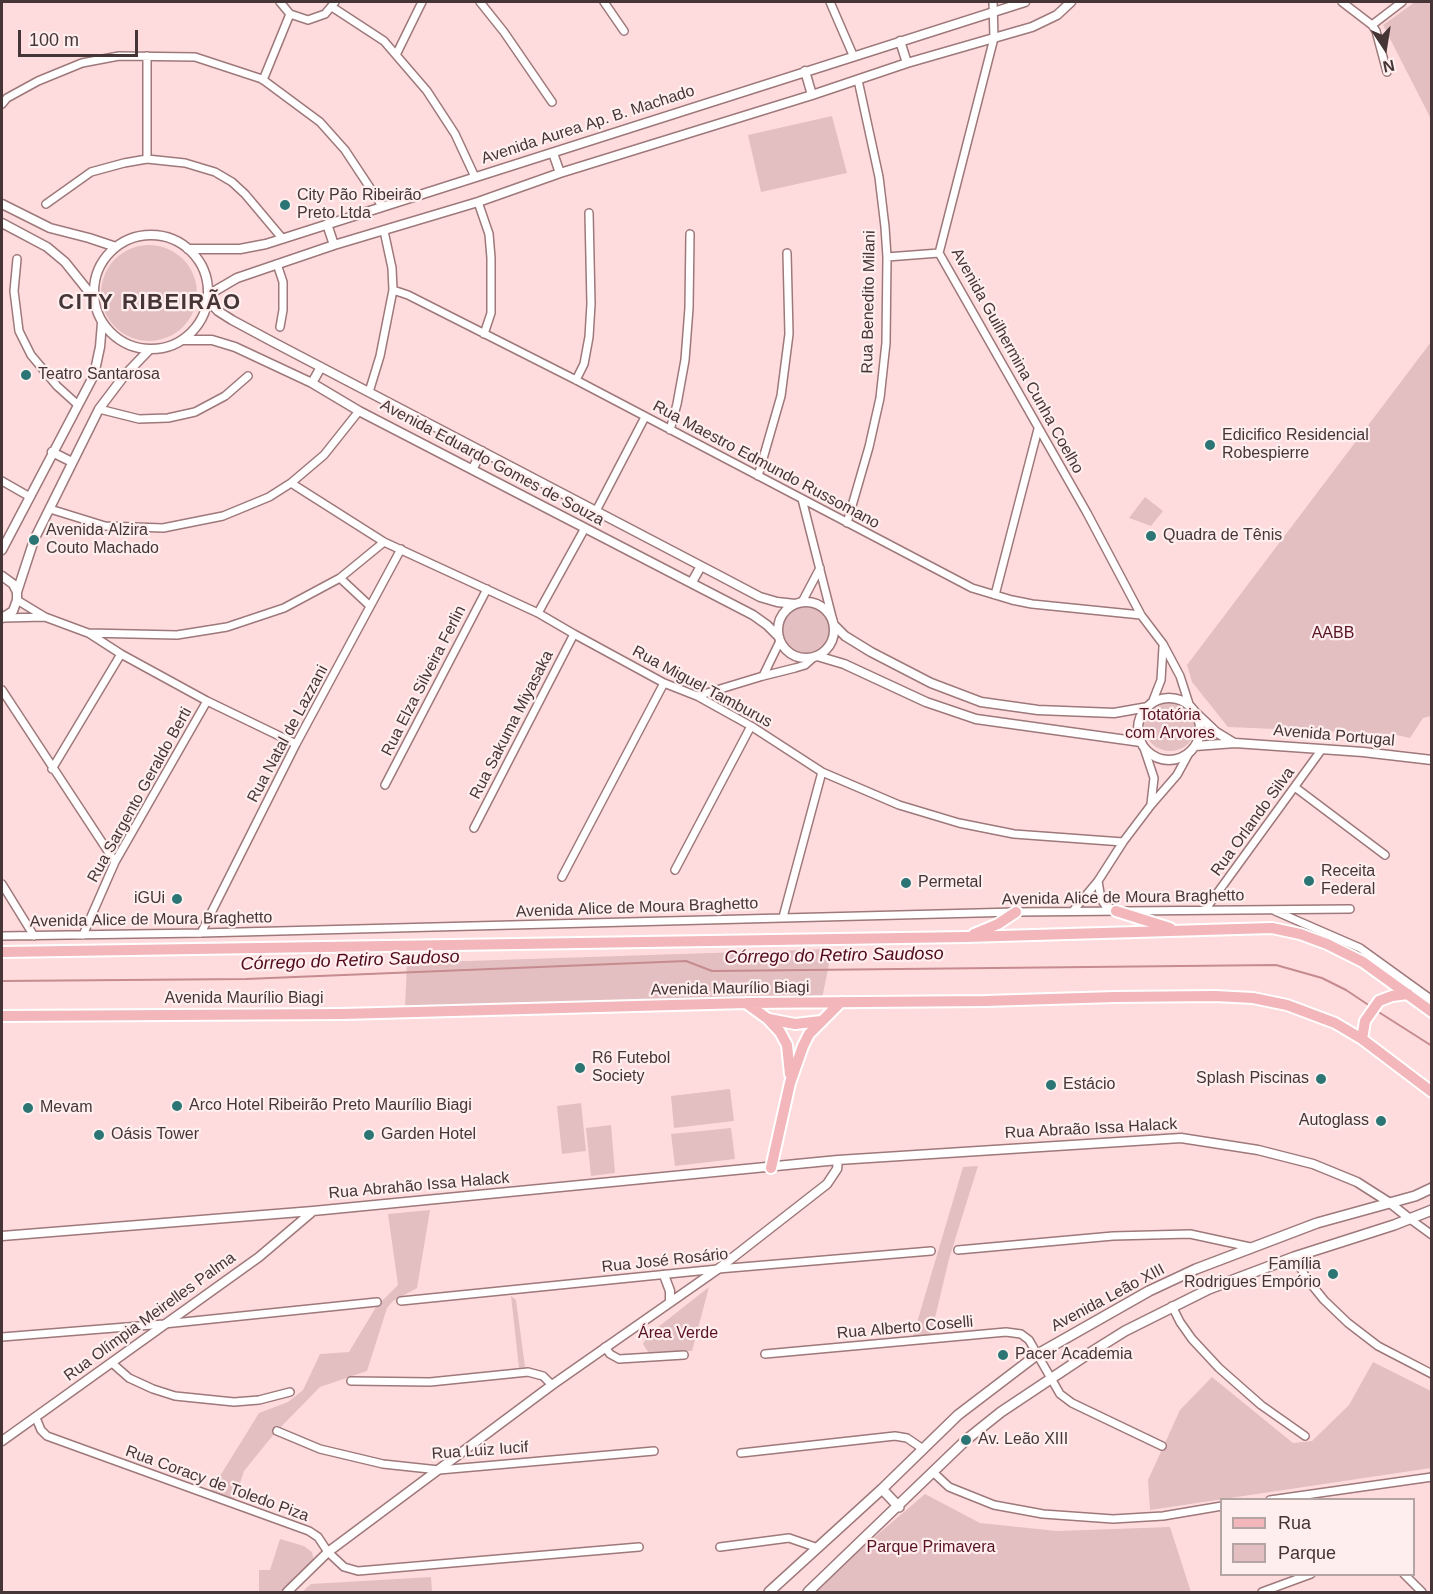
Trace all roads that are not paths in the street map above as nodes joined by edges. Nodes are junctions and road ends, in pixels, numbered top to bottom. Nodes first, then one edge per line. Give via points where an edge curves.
1 (280, 2) edge
2 (422, 2) edge
3 (480, 2) edge
4 (604, 2) edge
5 (830, 2) edge
6 (1025, 2) edge
7 (1071, 2) edge
8 (1342, 2) edge
9 (1402, 2) edge
10 (333, 4) edge
11 (993, 6) edge
12 (290, 14) junction
13 (1372, 25) junction
14 (624, 31) dead end
15 (994, 38) junction
16 (900, 41) junction
17 (396, 55) junction
18 (853, 55) junction
19 (147, 56) junction
20 (907, 63) junction
21 (804, 71) junction
22 (1387, 72) dead end
23 (263, 80) junction
24 (858, 80) junction
25 (812, 95) junction
26 (3, 99) edge
27 (552, 102) dead end
28 (554, 153) junction
29 (147, 159) junction
30 (560, 173) junction
31 (475, 177) junction
32 (478, 202) junction
33 (2, 204) edge
34 (46, 204) dead end
35 (382, 206) junction
36 (589, 213) dead end
37 (2, 223) edge
38 (327, 224) junction
39 (384, 231) junction
40 (690, 234) dead end
41 (282, 238) junction
42 (334, 245) junction
43 (116, 248) junction
44 (188, 249) junction
45 (787, 253) dead end
46 (939, 253) junction
47 (887, 257) junction
48 (18, 260) dead end
49 (277, 264) junction
50 (393, 290) junction
51 (93, 297) junction
52 (208, 298) junction
53 (102, 323) junction
54 (280, 327) dead end
55 (484, 334) junction
56 (183, 340) junction
57 (149, 350) junction
58 (321, 367) junction
59 (248, 376) dead end
60 (576, 380) junction
61 (312, 383) junction
62 (369, 392) junction
63 (78, 405) junction
64 (99, 409) junction
65 (359, 411) junction
66 (645, 417) junction
67 (1038, 429) junction
68 (670, 430) junction
69 (1044, 440) junction
70 (1032, 447) junction
71 (482, 451) junction
72 (52, 452) junction
73 (72, 462) junction
74 (473, 468) junction
75 (758, 476) junction
76 (2, 481) edge
77 (291, 483) junction
78 (30, 497) junction
79 (802, 499) junction
80 (50, 509) junction
81 (596, 511) junction
82 (847, 523) junction
83 (585, 528) junction
84 (384, 542) junction
85 (401, 549) junction
86 (2, 550) edge
87 (701, 566) junction
88 (820, 568) junction
89 (2, 576) edge
90 (340, 579) junction
91 (692, 582) junction
92 (487, 589) junction
93 (995, 595) junction
94 (17, 596) junction
95 (799, 603) junction
96 (370, 606) junction
97 (538, 613) junction
98 (1141, 615) junction
99 (45, 617) junction
100 (2, 618) edge
101 (834, 623) junction
102 (88, 633) junction
103 (574, 634) junction
104 (780, 639) junction
105 (1163, 644) junction
106 (121, 654) junction
107 (815, 656) junction
108 (763, 676) junction
109 (664, 683) junction
110 (2, 690) edge
111 (697, 696) junction
112 (207, 701) junction
113 (981, 702) junction
114 (1150, 705) junction
115 (1192, 709) junction
116 (976, 719) junction
117 (751, 726) junction
118 (1235, 743) junction
119 (297, 744) junction
120 (1143, 745) junction
121 (1195, 746) junction
122 (1322, 749) junction
123 (1189, 753) junction
124 (1431, 760) edge
125 (52, 769) junction
126 (822, 772) junction
127 (385, 785) dead end
128 (1296, 788) junction
129 (1151, 805) junction
130 (474, 828) dead end
131 (1123, 842) junction
132 (1385, 855) dead end
133 (115, 862) junction
134 (675, 870) dead end
135 (561, 877) dead end
136 (1098, 881) junction
137 (2, 884) edge
138 (1350, 909) dead end
139 (1205, 910) junction
140 (1273, 910) junction
141 (1073, 911) junction
142 (1116, 911) junction
143 (1016, 912) junction
144 (783, 917) junction
145 (1182, 931) junction
146 (201, 933) junction
147 (83, 935) junction
148 (2, 936) edge
149 (34, 936) junction
150 (966, 937) junction
151 (2, 952) edge
152 (1408, 994) junction
153 (1431, 1000) edge
154 (841, 1002) junction
155 (746, 1003) junction
156 (1431, 1012) edge
157 (2, 1016) edge
158 (768, 1019) junction
159 (822, 1021) junction
160 (1362, 1039) junction
161 (790, 1083) junction
162 (1431, 1092) edge
163 (838, 1160) junction
164 (771, 1168) junction
165 (1431, 1188) edge
166 (1390, 1203) junction
167 (1431, 1210) edge
168 (313, 1212) junction
169 (1410, 1219) junction
170 (2, 1236) edge
171 (1431, 1236) edge
172 (1250, 1247) junction
173 (958, 1250) dead end
174 (931, 1251) dead end
175 (1294, 1257) junction
176 (718, 1269) junction
177 (664, 1275) junction
178 (401, 1301) dead end
179 (377, 1302) dead end
180 (670, 1302) junction
181 (1172, 1306) junction
182 (164, 1324) junction
183 (2, 1338) edge
184 (605, 1347) junction
185 (765, 1354) dead end
186 (1038, 1354) junction
187 (684, 1355) dead end
188 (112, 1363) junction
189 (1431, 1374) edge
190 (1051, 1378) junction
191 (351, 1381) dead end
192 (552, 1385) junction
193 (290, 1392) dead end
194 (36, 1418) junction
195 (277, 1431) dead end
196 (1305, 1436) dead end
197 (2, 1441) edge
198 (1162, 1446) dead end
199 (923, 1449) junction
200 (654, 1451) dead end
201 (741, 1453) dead end
202 (438, 1470) junction
203 (934, 1473) junction
204 (1431, 1478) edge
205 (882, 1489) junction
206 (1295, 1498) edge
207 (1220, 1506) edge
208 (898, 1507) junction
209 (639, 1547) dead end
210 (720, 1547) dead end
211 (818, 1548) junction
212 (328, 1552) junction
213 (1308, 1576) edge
214 (1405, 1576) edge
215 (287, 1593) edge
216 (769, 1593) edge
217 (808, 1593) edge
218 (1262, 1593) edge
219 (1422, 1593) edge

1 - 12 street
2 - 17 street
3 - 27 street
4 - 14 street
5 - 18 street
6 - 11 street, Avenida Aurea Ap. B. Machado
7 - 15 street via 1057,15 1032,27
8 - 13 street
9 - 13 street
10 - 12 street via 325,14 308,20
10 - 17 street via 384,41
11 - 15 street, Avenida Guilhermina Cunha Coelho
11 - 16 street, Avenida Aurea Ap. B. Machado
12 - 23 street
13 - 22 street
15 - 20 street
15 - 46 street, Avenida Guilhermina Cunha Coelho
16 - 18 street, Avenida Aurea Ap. B. Machado
16 - 20 street
17 - 31 street via 450,125
18 - 21 street, Avenida Aurea Ap. B. Machado
19 - 23 street via 195,57
19 - 26 street via 82,63
19 - 29 street
20 - 24 street
21 - 25 street
21 - 28 street, Avenida Aurea Ap. B. Machado
23 - 35 street via 320,122 345,150
24 - 25 street
24 - 47 street, Rua Benedito Milani via 879,177
25 - 30 street
28 - 30 street
28 - 31 street, Avenida Aurea Ap. B. Machado
29 - 34 street via 91,172
29 - 41 street via 215,172 245,194
30 - 32 street
31 - 35 street, Avenida Aurea Ap. B. Machado
32 - 39 street
32 - 55 street via 489,234 491,258 491,313
33 - 43 street via 50,228
35 - 38 street, Avenida Aurea Ap. B. Machado
36 - 60 street via 589,337 584,364
37 - 51 street via 47,247 65,262
38 - 41 street, Avenida Aurea Ap. B. Machado
38 - 42 street
39 - 42 street
39 - 50 street
40 - 68 street via 685,360
41 - 44 street, Avenida Aurea Ap. B. Machado via 240,249
42 - 49 street
43 - 44 street via 128,240 151,235 175,240
43 - 51 street via 102,263
44 - 52 street via 204,270
45 - 75 street via 789,334 781,396
46 - 47 street
46 - 67 street, Avenida Guilhermina Cunha Coelho
47 - 82 street, Rua Benedito Milani via 880,398
48 - 63 street via 14,291 19,331 31,355
49 - 52 street via 237,278
49 - 54 street via 283,282
50 - 55 street, Rua Maestro Edmundo Russomano
50 - 62 street
51 - 53 street
52 - 56 street via 198,326
52 - 58 street, Avenida Eduardo Gomes de Souza via 232,320
53 - 57 street via 114,337
53 - 63 street via 94,375
55 - 60 street, Rua Maestro Edmundo Russomano
56 - 57 street
56 - 61 street, Avenida Eduardo Gomes de Souza via 212,340 235,346
57 - 64 street
58 - 61 street
58 - 62 street, Avenida Eduardo Gomes de Souza
59 - 64 street via 225,396 195,412 168,418 139,419
60 - 66 street, Rua Maestro Edmundo Russomano
61 - 65 street, Avenida Eduardo Gomes de Souza
62 - 71 street, Avenida Eduardo Gomes de Souza
63 - 72 street
64 - 73 street
65 - 74 street, Avenida Eduardo Gomes de Souza
65 - 77 street via 324,455
66 - 68 street, Rua Maestro Edmundo Russomano
66 - 81 street
67 - 69 street, Avenida Guilhermina Cunha Coelho
67 - 70 street
68 - 75 street, Rua Maestro Edmundo Russomano
69 - 70 street
69 - 98 street, Avenida Guilhermina Cunha Coelho
70 - 93 street
71 - 74 street
71 - 81 street, Avenida Eduardo Gomes de Souza
72 - 73 street
72 - 78 street
73 - 80 street
74 - 83 street, Avenida Eduardo Gomes de Souza
75 - 79 street, Rua Maestro Edmundo Russomano
76 - 78 street
77 - 80 street via 223,516 164,528 105,526
77 - 84 street, Rua Miguel Tamburus
78 - 86 street
79 - 82 street, Rua Maestro Edmundo Russomano
79 - 88 street
80 - 94 street via 34,540
81 - 87 street, Avenida Eduardo Gomes de Souza
82 - 93 street, Rua Maestro Edmundo Russomano via 972,588
83 - 91 street, Avenida Eduardo Gomes de Souza
83 - 97 street
84 - 85 street, Rua Miguel Tamburus
84 - 90 street
85 - 92 street, Rua Miguel Tamburus
85 - 96 street, Rua Natal de Lazzani
87 - 91 street
87 - 95 street, Avenida Eduardo Gomes de Souza via 760,597
88 - 95 street
88 - 101 street
89 - 94 street via 13,584
90 - 96 street
90 - 102 street via 284,608 227,627 177,635
91 - 104 street, Avenida Eduardo Gomes de Souza via 767,624
92 - 97 street, Rua Miguel Tamburus
92 - 127 street, Rua Elza Silveira Ferlin
93 - 98 street, Rua Maestro Edmundo Russomano via 1032,604
94 - 99 street
94 - 100 street via 13,611
95 - 101 street via 823,607
95 - 104 street via 781,617
96 - 119 street, Rua Natal de Lazzani
97 - 103 street, Rua Miguel Tamburus
98 - 105 street, Avenida Guilhermina Cunha Coelho
99 - 100 street
99 - 102 street
101 - 107 street via 834,638 827,649
101 - 113 street via 845,636 871,652
102 - 106 street
103 - 109 street, Rua Miguel Tamburus
103 - 130 street, Rua Sakuma Miyasaka
104 - 107 street via 789,653
104 - 108 street
105 - 114 street via 1161,680
105 - 115 street, Avenida Guilhermina Cunha Coelho
106 - 112 street
106 - 125 street
107 - 108 street via 805,665
107 - 116 street via 844,664 926,702
108 - 111 street
109 - 111 street, Rua Miguel Tamburus
109 - 135 street
110 - 125 street
111 - 117 street, Rua Miguel Tamburus
112 - 119 street
112 - 133 street, Rua Sargento Geraldo Berti
113 - 114 street via 1038,710 1114,713
113 - 116 street
114 - 115 street via 1172,699
114 - 120 street via 1138,727
115 - 118 street, Avenida Portugal via 1216,732
115 - 121 street via 1200,729
116 - 120 street
117 - 126 street, Rua Miguel Tamburus
117 - 134 street
118 - 121 street, Avenida Portugal
118 - 122 street, Avenida Portugal
119 - 146 street, Rua Natal de Lazzani
120 - 123 street via 1161,759
120 - 129 street via 1154,778
121 - 123 street
122 - 124 street, Avenida Portugal
122 - 128 street, Rua Orlando Silva
123 - 129 street via 1177,775
125 - 133 street
126 - 131 street, Rua Miguel Tamburus via 899,805 959,823 1014,834
126 - 144 street
128 - 132 street
128 - 139 street, Rua Orlando Silva
129 - 131 street
131 - 136 street
133 - 147 street, Rua Sargento Geraldo Berti
136 - 141 street
136 - 142 street via 1101,899
137 - 149 street
138 - 140 street
139 - 140 street, Avenida Alice de Moura Braghetto
139 - 142 street, Avenida Alice de Moura Braghetto
140 - 153 street via 1360,948
141 - 142 street, Avenida Alice de Moura Braghetto
141 - 143 street, Avenida Alice de Moura Braghetto
142 - 145 main road
143 - 144 street, Avenida Alice de Moura Braghetto
143 - 150 main road
144 - 146 street, Avenida Alice de Moura Braghetto
145 - 150 main road
145 - 152 main road via 1272,928 1300,934 1363,962
146 - 147 street, Avenida Alice de Moura Braghetto
147 - 149 street, Avenida Alice de Moura Braghetto
148 - 149 street, Avenida Alice de Moura Braghetto
150 - 151 main road
152 - 156 main road
152 - 160 main road via 1379,1001 1365,1021
154 - 155 main road, Avenida Maurílio Biagi
154 - 159 main road
154 - 160 main road, Avenida Maurílio Biagi via 1252,998 1313,1013
155 - 157 main road, Avenida Maurílio Biagi via 342,1014
155 - 158 main road
158 - 159 main road via 795,1024
158 - 161 main road via 787,1046
159 - 161 main road via 802,1046
160 - 162 main road, Avenida Maurílio Biagi
161 - 164 main road
163 - 164 street, Rua Abrahão Issa Halack
163 - 166 street, Rua Abraão Issa Halack via 1180,1138 1258,1150 1313,1164 1357,1182
163 - 176 street via 827,1184
164 - 168 street, Rua Abrahão Issa Halack
165 - 166 main road, Avenida Leão XIII
166 - 169 street, Rua Abraão Issa Halack
166 - 172 main road, Avenida Leão XIII
167 - 169 main road
168 - 170 street, Rua Abrahão Issa Halack
168 - 182 street, Rua Olímpia Meirelles Palma via 259,1257
169 - 171 street, Rua Abraão Issa Halack
169 - 175 main road
172 - 173 street via 1190,1234 1113,1236
172 - 186 main road, Avenida Leão XIII via 1149,1291
174 - 176 street, Rua José Rosário
175 - 181 main road
175 - 189 street via 1324,1300 1348,1323 1378,1346
176 - 177 street, Rua José Rosário
176 - 180 street
177 - 178 street, Rua José Rosário
177 - 180 street
179 - 182 street
180 - 184 street
181 - 190 main road
181 - 196 street via 1192,1339 1220,1368 1261,1405
182 - 183 street
182 - 188 street, Rua Olímpia Meirelles Palma
184 - 187 street via 619,1359
184 - 192 street
185 - 186 street, Rua Alberto Coselli via 1006,1332 1021,1334
186 - 190 street, Rua Alberto Coselli
186 - 199 main road, Avenida Leão XIII via 958,1414
188 - 193 street via 129,1378 175,1396 234,1402
188 - 194 street, Rua Olímpia Meirelles Palma
190 - 198 street, Rua Alberto Coselli via 1060,1394 1072,1403
190 - 203 main road via 966,1440
191 - 192 street via 430,1382 528,1372 543,1376
192 - 202 street
194 - 197 street, Rua Olímpia Meirelles Palma
194 - 212 street, Rua Coracy de Toledo Piza via 47,1436 309,1531
195 - 202 street, Rua Luiz Iucif via 320,1449 383,1464
199 - 201 street via 907,1438 895,1436
199 - 205 main road, Avenida Leão XIII
200 - 202 street, Rua Luiz Iucif
202 - 212 street
203 - 207 street via 949,1487 994,1505 1043,1514 1113,1519
203 - 208 main road
204 - 206 street
205 - 208 main road
205 - 211 main road, Avenida Leão XIII
208 - 217 main road
209 - 212 street, Rua Coracy de Toledo Piza via 358,1571 344,1567
210 - 211 street via 789,1538
211 - 216 main road, Avenida Leão XIII
212 - 215 street
213 - 218 street
214 - 219 street

